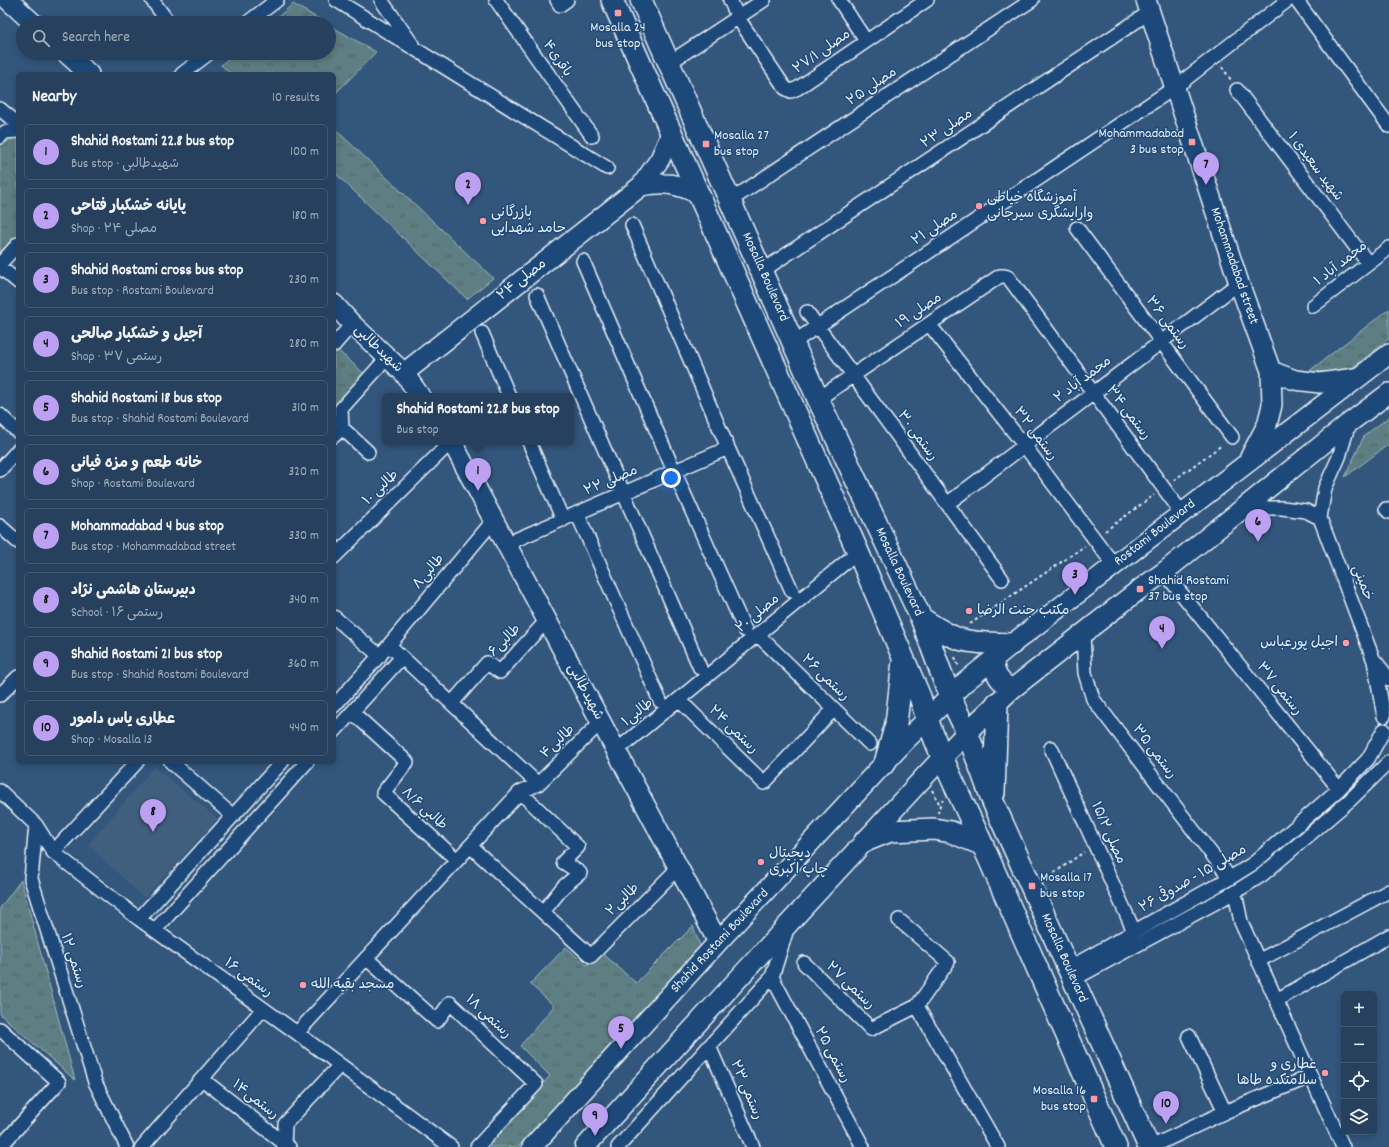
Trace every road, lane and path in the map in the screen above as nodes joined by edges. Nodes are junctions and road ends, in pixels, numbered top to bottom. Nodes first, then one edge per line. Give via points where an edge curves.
1 (8, 0) edge
2 (152, 0) edge
3 (336, 0) edge
4 (381, 0) edge
5 (496, 0) edge
6 (557, 0) edge
7 (568, 0) edge
8 (612, 0) edge
9 (641, 0) edge
10 (730, 0) edge
11 (764, 0) edge
12 (839, 0) edge
13 (927, 0) edge
14 (1032, 0) edge
15 (1288, 0) edge
16 (1296, 0) edge
17 (273, 1) edge
18 (1148, 6) edge
19 (25, 16) edge
20 (164, 16) edge
21 (255, 16) edge
22 (738, 18) junction
23 (866, 41) junction
24 (415, 48) junction
25 (1215, 56) junction
26 (73, 60) edge
27 (193, 60) edge
28 (669, 64) junction
29 (85, 72) edge
30 (184, 72) edge
31 (1174, 88) junction
32 (1237, 90) joint
33 (0, 109) edge
34 (16, 122) edge
35 (1389, 126) edge
36 (16, 131) edge
37 (671, 134) junction
38 (592, 136) dead end
39 (0, 137) edge
40 (607, 168) dead end
41 (641, 186) junction
42 (697, 193) junction
43 (731, 200) junction
44 (632, 225) dead end
45 (1077, 228) dead end
46 (16, 246) edge
47 (1389, 248) edge
48 (583, 261) dead end
49 (1368, 263) junction
50 (0, 265) edge
51 (762, 271) junction
52 (1004, 276) joint
53 (16, 280) edge
54 (1239, 283) junction
55 (537, 294) dead end
56 (336, 306) edge
57 (1313, 306) dead end
58 (807, 312) dead end
59 (352, 324) junction
60 (929, 324) junction
61 (817, 326) junction
62 (482, 333) dead end
63 (336, 342) edge
64 (794, 342) junction
65 (1161, 342) junction
66 (1389, 354) edge
67 (387, 358) junction
68 (1271, 371) junction
69 (404, 374) junction
70 (854, 376) junction
71 (1357, 378) junction
72 (418, 393) edge
73 (508, 393) edge
74 (1093, 393) junction
75 (1389, 393) edge
76 (818, 399) junction
77 (0, 415) edge
78 (1349, 423) junction
79 (16, 430) edge
80 (338, 432) edge
81 (1232, 437) dead end
82 (449, 445) edge
83 (454, 445) edge
84 (530, 445) edge
85 (1024, 445) junction
86 (728, 448) junction
87 (16, 452) edge
88 (368, 452) dead end
89 (1246, 464) junction
90 (0, 470) edge
91 (674, 472) junction
92 (623, 493) junction
93 (947, 504) junction
94 (1243, 508) junction
95 (1182, 512) junction
96 (577, 513) junction
97 (1320, 518) junction
98 (494, 520) junction
99 (562, 520) junction
100 (0, 526) edge
101 (16, 540) edge
102 (506, 544) junction
103 (858, 552) junction
104 (336, 555) edge
105 (1114, 566) junction
106 (1164, 572) junction
107 (1002, 579) dead end
108 (792, 591) dead end
109 (921, 618) junction
110 (336, 619) edge
111 (547, 620) junction
112 (745, 630) dead end
113 (1083, 634) junction
114 (758, 635) junction
115 (1012, 644) junction
116 (389, 645) junction
117 (380, 656) junction
118 (402, 657) junction
119 (903, 658) junction
120 (994, 658) junction
121 (1374, 660) junction
122 (700, 668) dead end
123 (16, 679) edge
124 (1389, 679) edge
125 (1012, 689) junction
126 (0, 695) edge
127 (950, 697) junction
128 (679, 700) junction
129 (660, 701) dead end
130 (452, 703) junction
131 (997, 703) junction
132 (336, 704) edge
133 (834, 709) junction
134 (352, 712) junction
135 (1386, 712) edge
136 (927, 719) junction
137 (601, 722) junction
138 (336, 730) edge
139 (967, 732) junction
140 (1386, 734) edge
141 (870, 744) dead end
142 (1051, 748) dead end
143 (616, 751) junction
144 (942, 758) junction
145 (1389, 762) edge
146 (885, 763) junction
147 (135, 764) edge
148 (173, 764) edge
149 (280, 764) edge
150 (305, 764) edge
151 (538, 784) junction
152 (1339, 788) junction
153 (0, 791) edge
154 (520, 792) junction
155 (994, 802) junction
156 (233, 816) junction
157 (36, 825) junction
158 (865, 841) junction
159 (1095, 844) junction
160 (983, 845) junction
161 (470, 846) junction
162 (53, 852) junction
163 (457, 860) junction
164 (678, 868) junction
165 (1054, 873) dead end
166 (1230, 878) junction
167 (1389, 891) edge
168 (1235, 892) junction
169 (543, 912) junction
170 (138, 919) junction
171 (899, 920) dead end
172 (788, 924) junction
173 (155, 930) junction
174 (1134, 931) junction
175 (1389, 936) edge
176 (718, 942) junction
177 (366, 958) junction
178 (1258, 961) junction
179 (804, 963) dead end
180 (1071, 974) junction
181 (772, 977) junction
182 (1049, 995) junction
183 (1277, 1000) junction
184 (918, 1006) junction
185 (263, 1009) junction
186 (0, 1029) edge
187 (297, 1033) junction
188 (1189, 1036) dead end
189 (709, 1046) junction
190 (340, 1065) junction
191 (1311, 1076) junction
192 (202, 1079) junction
193 (1225, 1112) junction
194 (624, 1144) edge
195 (285, 1146) edge
196 (0, 1147) edge
197 (127, 1147) edge
198 (142, 1147) edge
199 (451, 1147) edge
200 (477, 1147) edge
201 (532, 1147) edge
202 (585, 1147) edge
203 (753, 1147) edge
204 (863, 1147) edge
205 (998, 1147) edge
206 (1116, 1147) edge
207 (1150, 1147) edge
208 (1343, 1147) edge

1 - 19 main road
2 - 20 street
3 - 24 street
4 - 24 street
5 - 38 street, باقری۴
6 - 7 street via 560,5
8 - 37 main road, Mosalla Boulevard
9 - 28 main road, Mosalla Boulevard
10 - 22 street
11 - 22 street
12 - 23 street
13 - 23 street, مصلی ۲۷/۱
14 - 43 street, مصلی ۲۵
15 - 25 street, مصلی ۲۱
16 - 35 street
17 - 21 street
18 - 31 main road, Mohammadabad street
18 - 51 street, مصلی ۲۳
22 - 23 street, مصلی ۲۷/۱ via 785,88 791,91
22 - 28 street
24 - 40 street
25 - 31 street, مصلی ۲۱
25 - 32 path
26 - 29 main road
27 - 30 street
28 - 43 main road, Mosalla Boulevard
31 - 54 main road, Mohammadabad street
31 - 61 street, مصلی ۲۱
32 - 49 street, شهید سعیدی ۱
33 - 34 street
36 - 39 street via 5,132
37 - 41 main road via 660,160
37 - 42 main road, Mosalla Boulevard
41 - 42 main road via 661,183 680,186
41 - 69 main road, مصلی ۲۴
42 - 103 main road, Mosalla Boulevard
43 - 51 main road, Mosalla Boulevard
44 - 86 street
45 - 65 street, رستمی ۳۶
46 - 50 street
47 - 49 street, محمد آباد ۱
48 - 91 street
49 - 57 street, محمد آباد ۱
50 - 53 street
51 - 64 main road, Mosalla Boulevard
52 - 60 street, مصلی ۱۹ via 1000,276
52 - 74 street, رستمی ۳۴ via 1008,277
54 - 65 street, محمد آباد ۲
54 - 68 main road, Mohammadabad street
55 - 92 street
56 - 59 main road, شهیدطالبی
58 - 61 street, رستمی ۳۰
59 - 63 street
59 - 67 main road, شهیدطالبی
60 - 70 street, مصلی ۱۹
60 - 85 street, رستمی ۳۲
61 - 64 street, مصلی ۲۱
61 - 70 street, رستمی ۳۰
62 - 73 street
64 - 76 main road, Mosalla Boulevard
65 - 74 street, محمد آباد ۲
65 - 81 street, رستمی ۳۶
66 - 71 main road, Rostami Boulevard
67 - 69 main road, شهیدطالبی
67 - 80 street via 341,409
68 - 71 main road via 1295,380 1320,383
68 - 89 main road, Mohammadabad street via 1272,405 1267,425
69 - 72 main road, شهیدطالبی
70 - 76 street, مصلی ۱۹
70 - 93 street, رستمی ۳۰
71 - 89 main road, Rostami Boulevard
74 - 85 street, محمد آباد ۲
74 - 95 street, رستمی ۳۴
75 - 78 main road
76 - 109 main road, Mosalla Boulevard
77 - 79 street
78 - 94 main road
78 - 97 street via 1339,457 1325,488
80 - 88 street
82 - 104 street, طالبی ۱۰
83 - 98 main road, شهیدطالبی
84 - 99 street
85 - 93 street, محمد آباد ۲
85 - 105 street, رستمی ۳۲
86 - 91 street, مصلی ۲۲
86 - 108 street
87 - 90 street
89 - 95 main road, Rostami Boulevard
91 - 92 street, مصلی ۲۲
91 - 112 street
92 - 96 street, مصلی ۲۲
92 - 122 street
93 - 107 street, رستمی ۳۰
94 - 97 street via 1306,511
94 - 106 main road
95 - 105 main road, Rostami Boulevard
96 - 99 street, مصلی ۲۲
96 - 129 street
97 - 121 street, خمینی
98 - 102 main road, شهیدطالبی
98 - 116 street, طالبی۸
99 - 102 street, مصلی ۲۲
100 - 101 street
102 - 111 main road, شهیدطالبی
103 - 114 street, مصلی ۲۰
103 - 119 main road, Mosalla Boulevard
105 - 115 main road, Rostami Boulevard
106 - 113 main road
106 - 152 street, رستمی ۳۷
109 - 115 main road via 939,630 960,639
109 - 127 main road, Mosalla Boulevard
110 - 117 street
111 - 130 street, طالبی۶ via 500,672 487,663
111 - 137 main road, شهیدطالبی
113 - 125 main road
113 - 166 street, رستمی ۳۵ via 1085,673 1094,699
114 - 128 street, مصلی ۲۰
114 - 133 street, رستمی ۲۶
115 - 120 main road, Rostami Boulevard
116 - 117 street, طالبی۸
116 - 118 street
117 - 132 street, طالبی۸
118 - 130 street
118 - 134 street
119 - 136 main road, Mosalla Boulevard
119 - 146 main road via 896,724
120 - 125 main road via 994,666 1000,680
120 - 127 main road, Rostami Boulevard
121 - 124 street
121 - 135 street
123 - 126 street
125 - 131 main road
127 - 136 main road, Rostami Boulevard
127 - 139 main road, Mosalla Boulevard
128 - 133 street, رستمی ۲۴ via 764,783
128 - 143 street, طالبی۱
130 - 151 street
131 - 139 main road
131 - 155 main road
133 - 141 street, رستمی ۲۶
134 - 138 street
134 - 163 street, طالبي ۸/۶ via 408,762 383,793
135 - 140 street via 1382,723
136 - 144 main road, Mosalla Boulevard
136 - 146 main road, Shahid Rostami Boulevard
137 - 143 main road, شهیدطالبی
137 - 151 street, طالبی۴
139 - 144 main road
139 - 155 main road, Mosalla Boulevard
140 - 152 street, مصلی ۱۵ - صدوقی ۲۶ via 1368,759
142 - 159 street, مصلی ۱۵/۲
143 - 164 main road, شهیدطالبی
144 - 158 main road
144 - 160 main road, Mosalla Boulevard
145 - 168 street via 1321,825 1262,874
146 - 176 main road, Shahid Rostami Boulevard
147 - 162 street
148 - 156 street
149 - 156 street
150 - 173 street
151 - 154 street
152 - 166 street, مصلی ۱۵ - صدوقی ۲۶ via 1254,863
153 - 157 street
154 - 161 street
154 - 169 street via 578,847 563,862 580,873 563,887
155 - 180 main road, Mosalla Boulevard
156 - 170 street
157 - 162 street, رستمی ۱۶
157 - 197 street, رستمی ۱۲ via 31,879 95,1082
158 - 160 main road via 890,831 934,829 951,832
158 - 172 main road
159 - 165 path
159 - 174 street, مصلی ۱۵/۲
160 - 182 main road, Mosalla Boulevard
161 - 163 street
161 - 169 street
162 - 170 street, رستمی ۱۶
163 - 177 street
164 - 169 street, طالبی۲ via 591,956
164 - 176 main road, شهیدطالبی
166 - 174 street, مصلی ۱۵ - صدوقی ۲۶
167 - 178 street
168 - 178 street via 1241,922
168 - 180 street
170 - 173 street, رستمی ۱۶
171 - 184 street via 948,962
172 - 181 street
172 - 202 main road
173 - 185 street, رستمی ۱۶
174 - 180 street, مصلی ۱۵ - صدوقی ۲۶
175 - 183 street
176 - 201 main road, Shahid Rostami Boulevard
177 - 187 street
177 - 200 street, رستمی ۱۸ via 437,1020 450,1003 536,1084
178 - 183 street
179 - 184 street, رستمی ۲۷ via 871,1029
180 - 182 main road
180 - 207 main road, Mosalla Boulevard
181 - 189 street
181 - 204 street, رستمی ۲۵
182 - 206 main road, Mosalla Boulevard
183 - 191 street
184 - 205 street
185 - 187 street, رستمی ۱۶
185 - 192 street
186 - 196 street via 59,1082
187 - 190 street, رستمی ۱۶
188 - 193 street
189 - 194 street
189 - 203 street, رستمی ۲۳
190 - 195 street via 285,1124
190 - 199 street, رستمی ۱۶
191 - 193 street
191 - 208 street
192 - 195 street, رستمی۱۴
192 - 198 street
193 - 207 street

